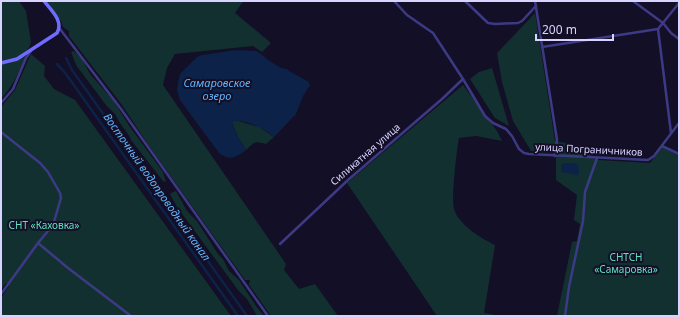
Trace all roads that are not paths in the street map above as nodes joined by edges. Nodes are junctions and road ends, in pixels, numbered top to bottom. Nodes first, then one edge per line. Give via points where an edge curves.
1 (44, 1) edge
2 (394, 1) edge
3 (465, 1) edge
4 (535, 1) edge
5 (633, 1) edge
6 (679, 3) edge
7 (536, 6) junction
8 (663, 23) junction
9 (60, 28) junction
10 (658, 29) junction
11 (679, 39) edge
12 (542, 47) junction
13 (31, 50) junction
14 (1, 63) edge
15 (463, 79) junction
16 (1, 104) edge
17 (679, 123) edge
18 (1, 132) edge
19 (671, 134) junction
20 (662, 146) junction
21 (679, 154) edge
22 (555, 156) junction
23 (597, 158) junction
24 (38, 243) junction
25 (280, 244) dead end
26 (1, 294) edge
27 (131, 316) edge
28 (268, 316) edge
29 (565, 316) edge

1 - 9 street via 59,20
2 - 15 street via 407,15 433,33
3 - 7 street via 488,23 495,24 518,23
4 - 7 street
5 - 8 street
6 - 8 street
7 - 12 street
8 - 10 street
8 - 11 street
9 - 13 street
9 - 28 street via 121,109
10 - 12 street
10 - 19 street
12 - 22 street via 557,140
13 - 14 street via 17,59
13 - 16 street via 13,89
15 - 22 street, улица Пограничников via 485,116 506,129 519,149 529,154
15 - 25 street, Силикатная улица via 342,185
17 - 19 street, улица Пограничников
18 - 24 street via 40,163 60,192 53,225
19 - 20 street, улица Пограничников
20 - 21 street
20 - 23 street, улица Пограничников via 648,160
22 - 23 street, улица Пограничников
23 - 29 street via 585,192 583,221
24 - 26 street
24 - 27 street

